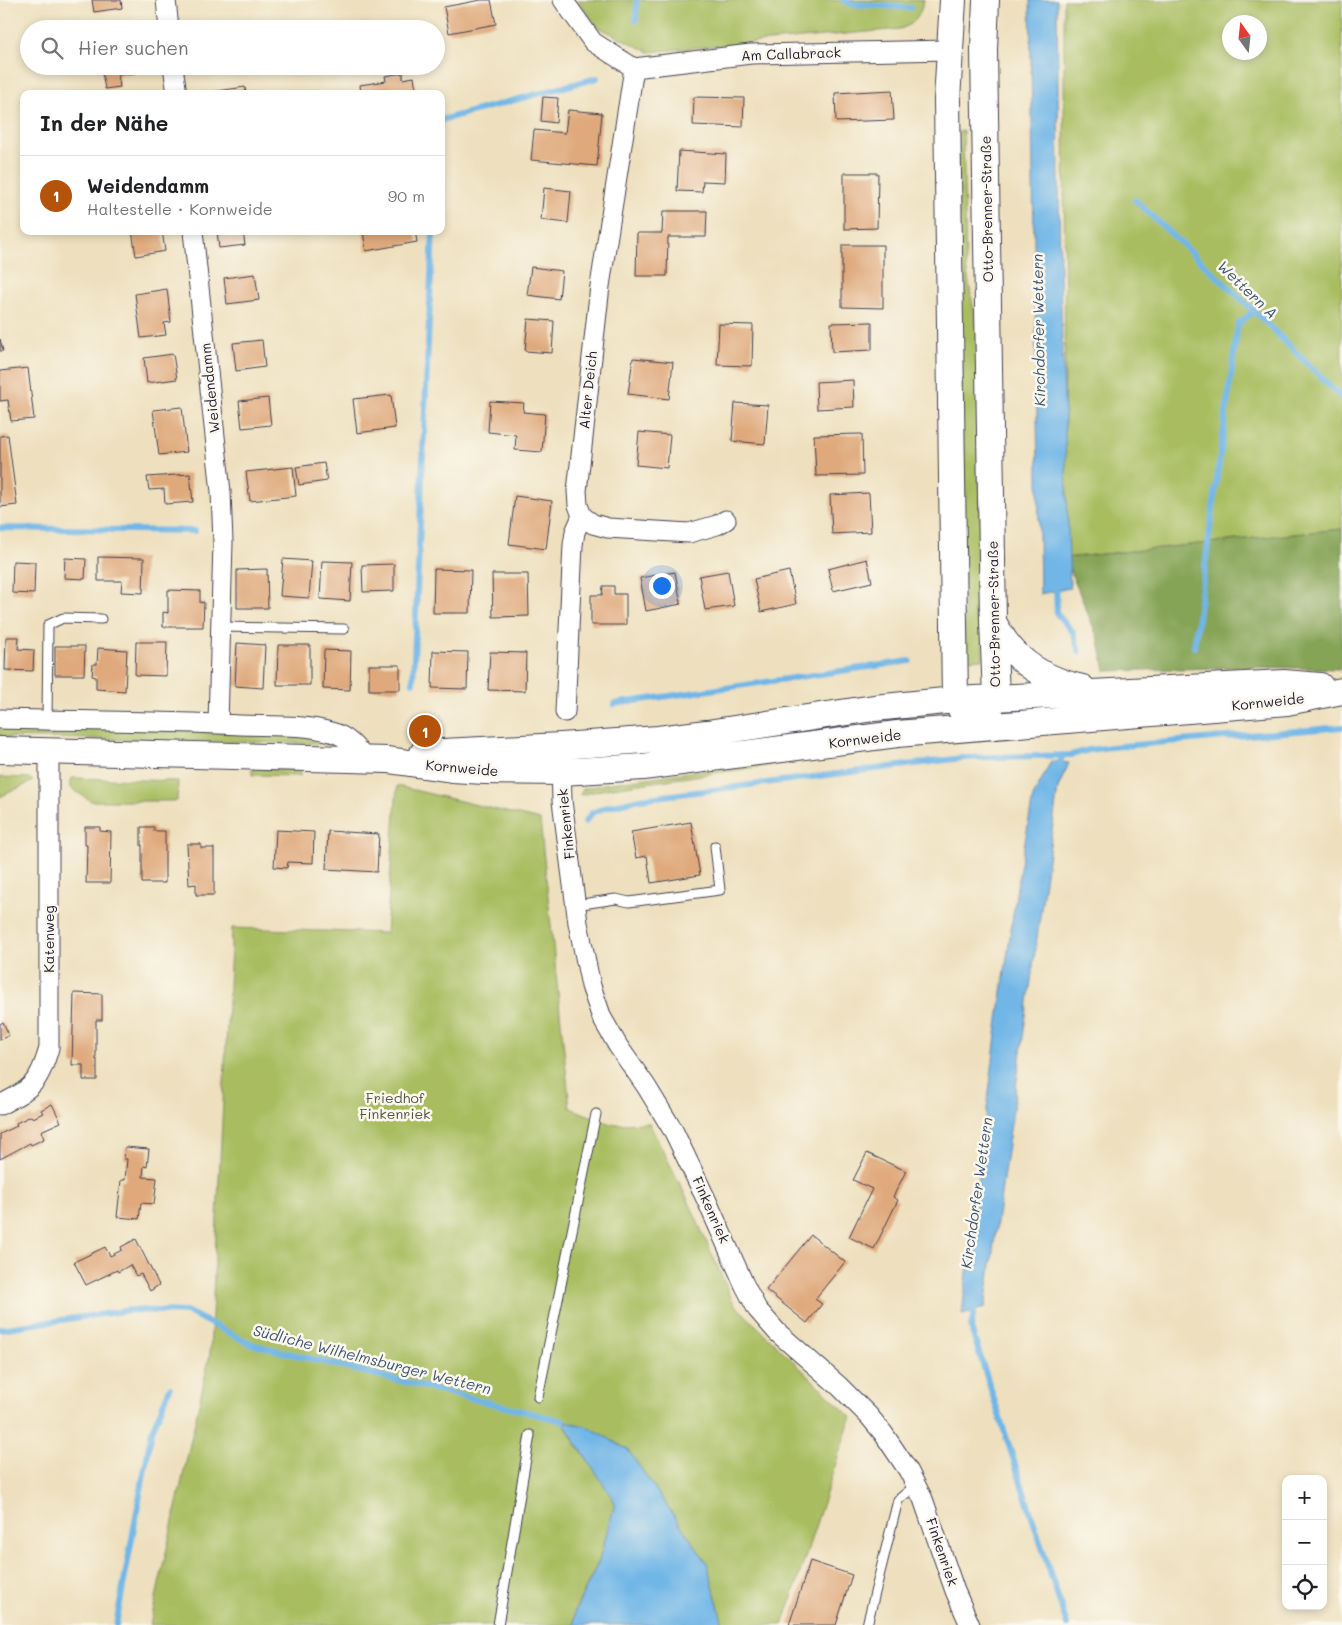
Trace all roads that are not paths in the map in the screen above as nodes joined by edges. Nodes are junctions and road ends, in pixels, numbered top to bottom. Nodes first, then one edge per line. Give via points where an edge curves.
1 (166, 0) edge
2 (563, 0) edge
3 (953, 0) edge
4 (986, 0) edge
5 (168, 20) edge
6 (949, 50) junction
7 (984, 50) junction
8 (634, 68) junction
9 (175, 75) edge
10 (177, 90) edge
11 (193, 235) edge
12 (582, 516) junction
13 (726, 520) dead end
14 (101, 619) dead end
15 (993, 622) junction
16 (220, 627) junction
17 (344, 629) dead end
18 (1342, 687) edge
19 (1342, 691) edge
20 (1102, 693) junction
21 (996, 697) junction
22 (955, 700) junction
23 (565, 712) dead end
24 (0, 720) edge
25 (47, 720) junction
26 (218, 724) junction
27 (977, 727) junction
28 (0, 750) edge
29 (49, 750) junction
30 (561, 759) junction
31 (377, 760) junction
32 (715, 846) dead end
33 (575, 905) junction
34 (0, 1105) edge
35 (596, 1114) dead end
36 (538, 1397) dead end
37 (530, 1434) dead end
38 (917, 1485) junction
39 (498, 1625) edge
40 (867, 1625) edge
41 (970, 1625) edge

1 - 5 street
2 - 8 street via 593,42
3 - 6 main road
4 - 7 main road, Otto-Brenner-Straße
6 - 7 main road
6 - 8 street, Am Callabrack via 751,54
6 - 22 main road
7 - 15 main road, Otto-Brenner-Straße
8 - 12 street, Alter Deich via 600,286 577,491
9 - 10 street
11 - 16 street, Weidendamm via 221,492
12 - 13 street via 593,524 608,528 689,533
12 - 23 street via 572,545
14 - 25 lane via 63,618 48,625
15 - 20 main road via 1013,651 1028,665 1066,684
15 - 21 main road, Otto-Brenner-Straße
16 - 17 lane
16 - 26 street, Weidendamm
18 - 20 main road, Kornweide via 1284,683
19 - 27 main road, Kornweide via 1287,702
20 - 21 main road, Kornweide
21 - 22 main road, Kornweide
21 - 27 main road, Otto-Brenner-Straße
22 - 27 main road
22 - 30 main road, Kornweide via 874,708 658,739
24 - 25 street
25 - 26 street
26 - 31 street via 332,732
27 - 30 main road, Kornweide via 616,769
28 - 29 main road, Kornweide
29 - 31 main road, Kornweide
29 - 34 street, Katenweg via 49,1048 38,1079 27,1091
30 - 31 main road, Kornweide via 426,752
30 - 33 street, Finkenriek via 562,801
32 - 33 lane via 720,890 629,902 616,899
33 - 38 street, Finkenriek via 591,986 602,1018 674,1132 750,1297 777,1332 869,1416
35 - 36 lane
37 - 39 lane
38 - 40 lane via 898,1500
38 - 41 street, Finkenriek

